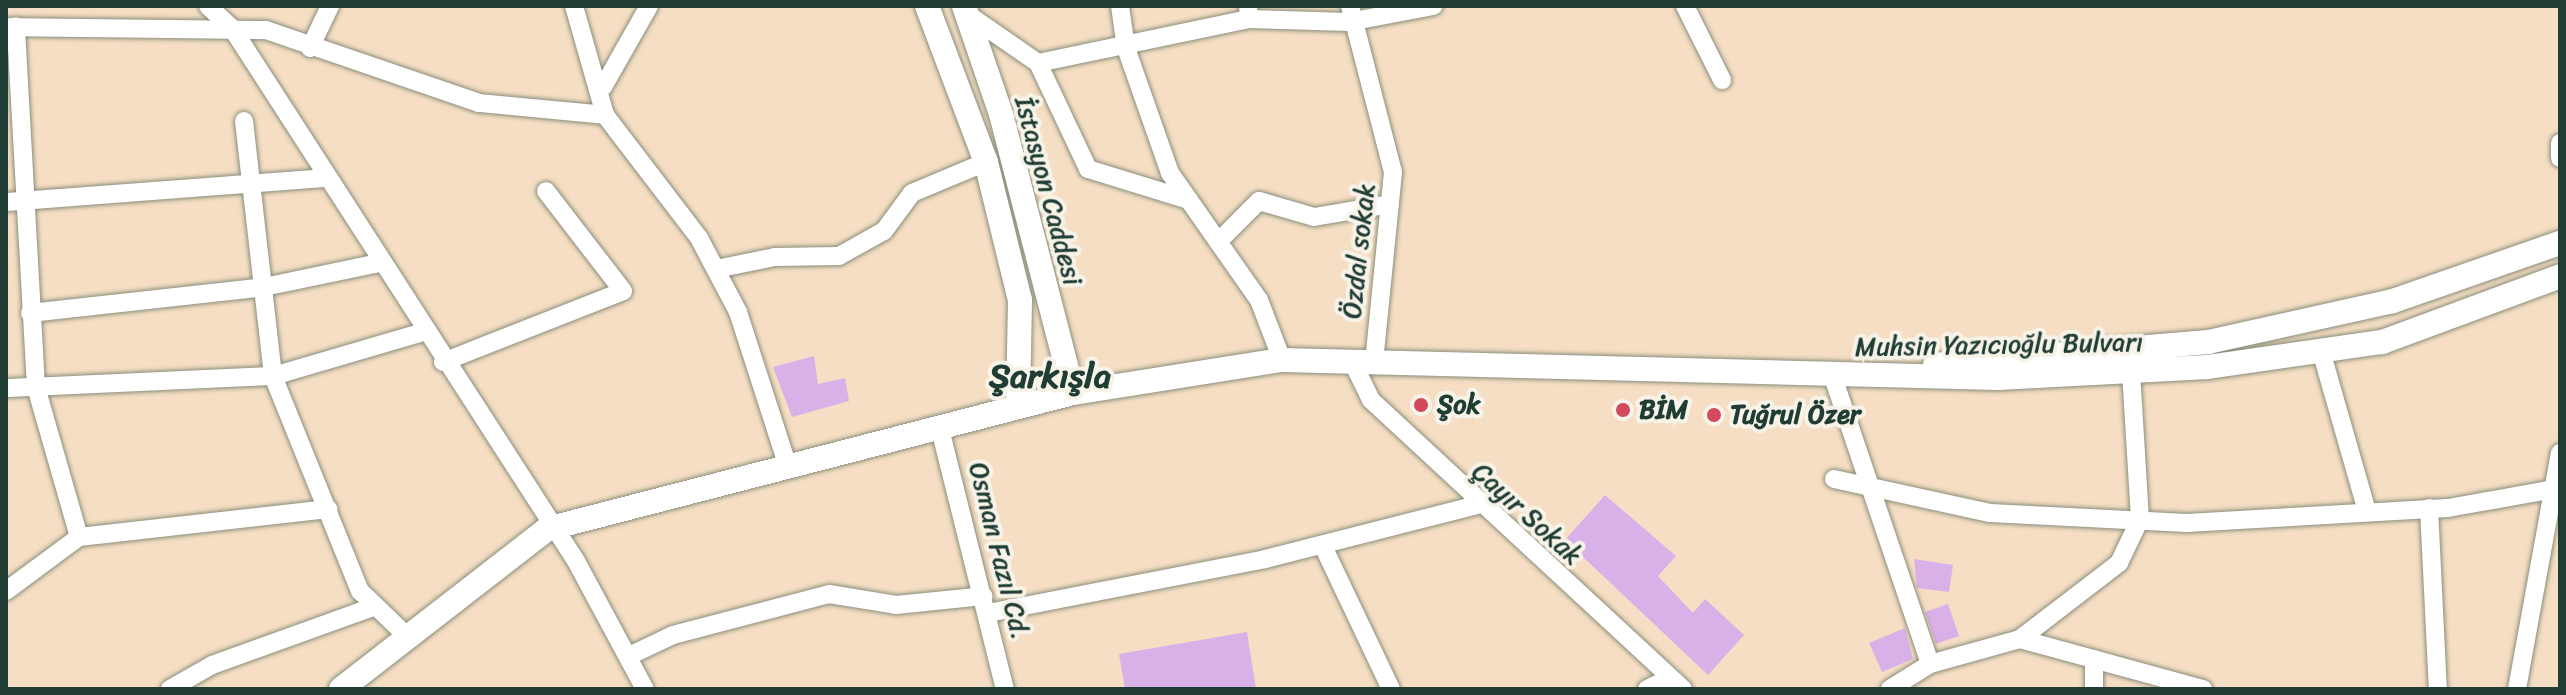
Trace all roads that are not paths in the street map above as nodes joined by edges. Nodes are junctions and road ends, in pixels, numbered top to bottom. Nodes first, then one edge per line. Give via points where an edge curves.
1 (208, 6) edge
2 (330, 6) edge
3 (574, 6) edge
4 (649, 6) edge
5 (927, 6) edge
6 (1120, 6) edge
7 (1433, 6) edge
8 (1685, 6) edge
9 (965, 10) edge
10 (1249, 12) edge
11 (1350, 14) edge
12 (11, 27) edge
13 (232, 28) junction
14 (310, 48) junction
15 (1126, 48) junction
16 (1038, 63) junction
17 (1722, 80) dead end
18 (603, 87) junction
19 (605, 115) junction
20 (244, 121) dead end
21 (2560, 143) edge
22 (2560, 158) edge
23 (986, 162) junction
24 (328, 178) junction
25 (253, 185) junction
26 (546, 191) dead end
27 (1189, 200) junction
28 (15, 202) edge
29 (1390, 204) junction
30 (1218, 242) junction
31 (2560, 243) edge
32 (379, 263) junction
33 (716, 269) junction
34 (2560, 276) edge
35 (264, 287) junction
36 (30, 313) junction
37 (423, 332) junction
38 (2321, 351) junction
39 (1282, 360) junction
40 (443, 362) junction
41 (1364, 364) junction
42 (2131, 371) junction
43 (273, 376) junction
44 (1833, 377) junction
45 (36, 387) junction
46 (6, 388) edge
47 (1073, 393) junction
48 (1018, 404) junction
49 (939, 425) junction
50 (2559, 456) edge
51 (788, 467) junction
52 (1834, 479) dead end
53 (1869, 489) junction
54 (2549, 490) junction
55 (1477, 505) junction
56 (2366, 508) junction
57 (2429, 508) junction
58 (328, 509) junction
59 (2140, 519) junction
60 (548, 522) junction
61 (79, 537) junction
62 (1323, 546) junction
63 (6, 591) edge
64 (986, 604) junction
65 (376, 606) junction
66 (408, 637) junction
67 (2020, 639) junction
68 (629, 656) junction
69 (2094, 659) junction
70 (1930, 664) junction
71 (1676, 683) edge
72 (170, 689) edge
73 (341, 689) edge
74 (645, 689) edge
75 (1005, 689) edge
76 (1391, 689) edge
77 (1647, 689) edge
78 (1890, 689) edge
79 (2094, 689) edge
80 (2203, 689) edge
81 (2438, 689) edge
82 (2517, 689) edge

1 - 13 street
2 - 14 street
3 - 18 street
4 - 18 street
5 - 23 main road, İstasyon Caddesi
6 - 15 street
7 - 11 street
8 - 17 street
9 - 16 street
9 - 47 main road, İstasyon Caddesi via 1001,114
10 - 11 street
10 - 15 street
11 - 29 street, Özdal sokak via 1393,172
12 - 13 street
12 - 28 street
13 - 14 street via 266,30
13 - 24 street
14 - 19 street via 479,103
15 - 16 street
15 - 27 street via 1170,173
16 - 27 street via 1088,169
18 - 19 street
19 - 33 street
20 - 25 street
21 - 22 street
23 - 33 street via 912,193 884,231 839,256 775,257
23 - 48 main road, İstasyon Caddesi via 1020,300
24 - 25 street
24 - 32 street
25 - 28 street
25 - 35 street
26 - 40 street via 623,291
27 - 30 street
28 - 36 street
29 - 30 street via 1314,217 1259,201
29 - 41 street, Özdal sokak
30 - 39 street via 1259,300
31 - 44 main road, Muhsin Yazıcıoğlu Bulvarı via 2393,301 2208,342
32 - 35 street
32 - 37 street
33 - 51 street via 772,402
34 - 38 main road, Muhsin Yazıcıoğlu Bulvarı via 2396,337
35 - 36 street
35 - 43 street
36 - 45 street
37 - 40 street
37 - 43 street
38 - 42 main road, Muhsin Yazıcıoğlu Bulvarı
38 - 56 street
39 - 41 main road
39 - 47 main road
40 - 60 street
41 - 44 main road
41 - 55 street, Çayır Sokak via 1371,400
42 - 44 main road, Muhsin Yazıcıoğlu Bulvarı
42 - 59 street
43 - 45 street
43 - 58 street
44 - 53 street
45 - 46 street
45 - 61 street
47 - 48 main road
48 - 49 main road
49 - 51 main road
49 - 64 street, Osman Fazıl Cd.
50 - 54 street
51 - 60 main road
52 - 53 street
53 - 59 street via 1990,513
53 - 70 street
54 - 57 street
54 - 82 street
55 - 62 street
55 - 71 street, Çayır Sokak
56 - 57 street
56 - 59 street via 2187,523
57 - 81 street
58 - 61 street
58 - 65 street via 360,591
59 - 67 street via 2119,563
60 - 66 main road
60 - 68 street
61 - 63 street
62 - 64 street
62 - 76 street
64 - 68 street via 896,605 829,594 673,635
64 - 75 street, Osman Fazıl Cd.
65 - 66 street
65 - 72 street via 212,665
66 - 73 main road
67 - 69 street
67 - 70 street
68 - 74 street
69 - 79 street
69 - 80 street
70 - 78 street
71 - 77 street

